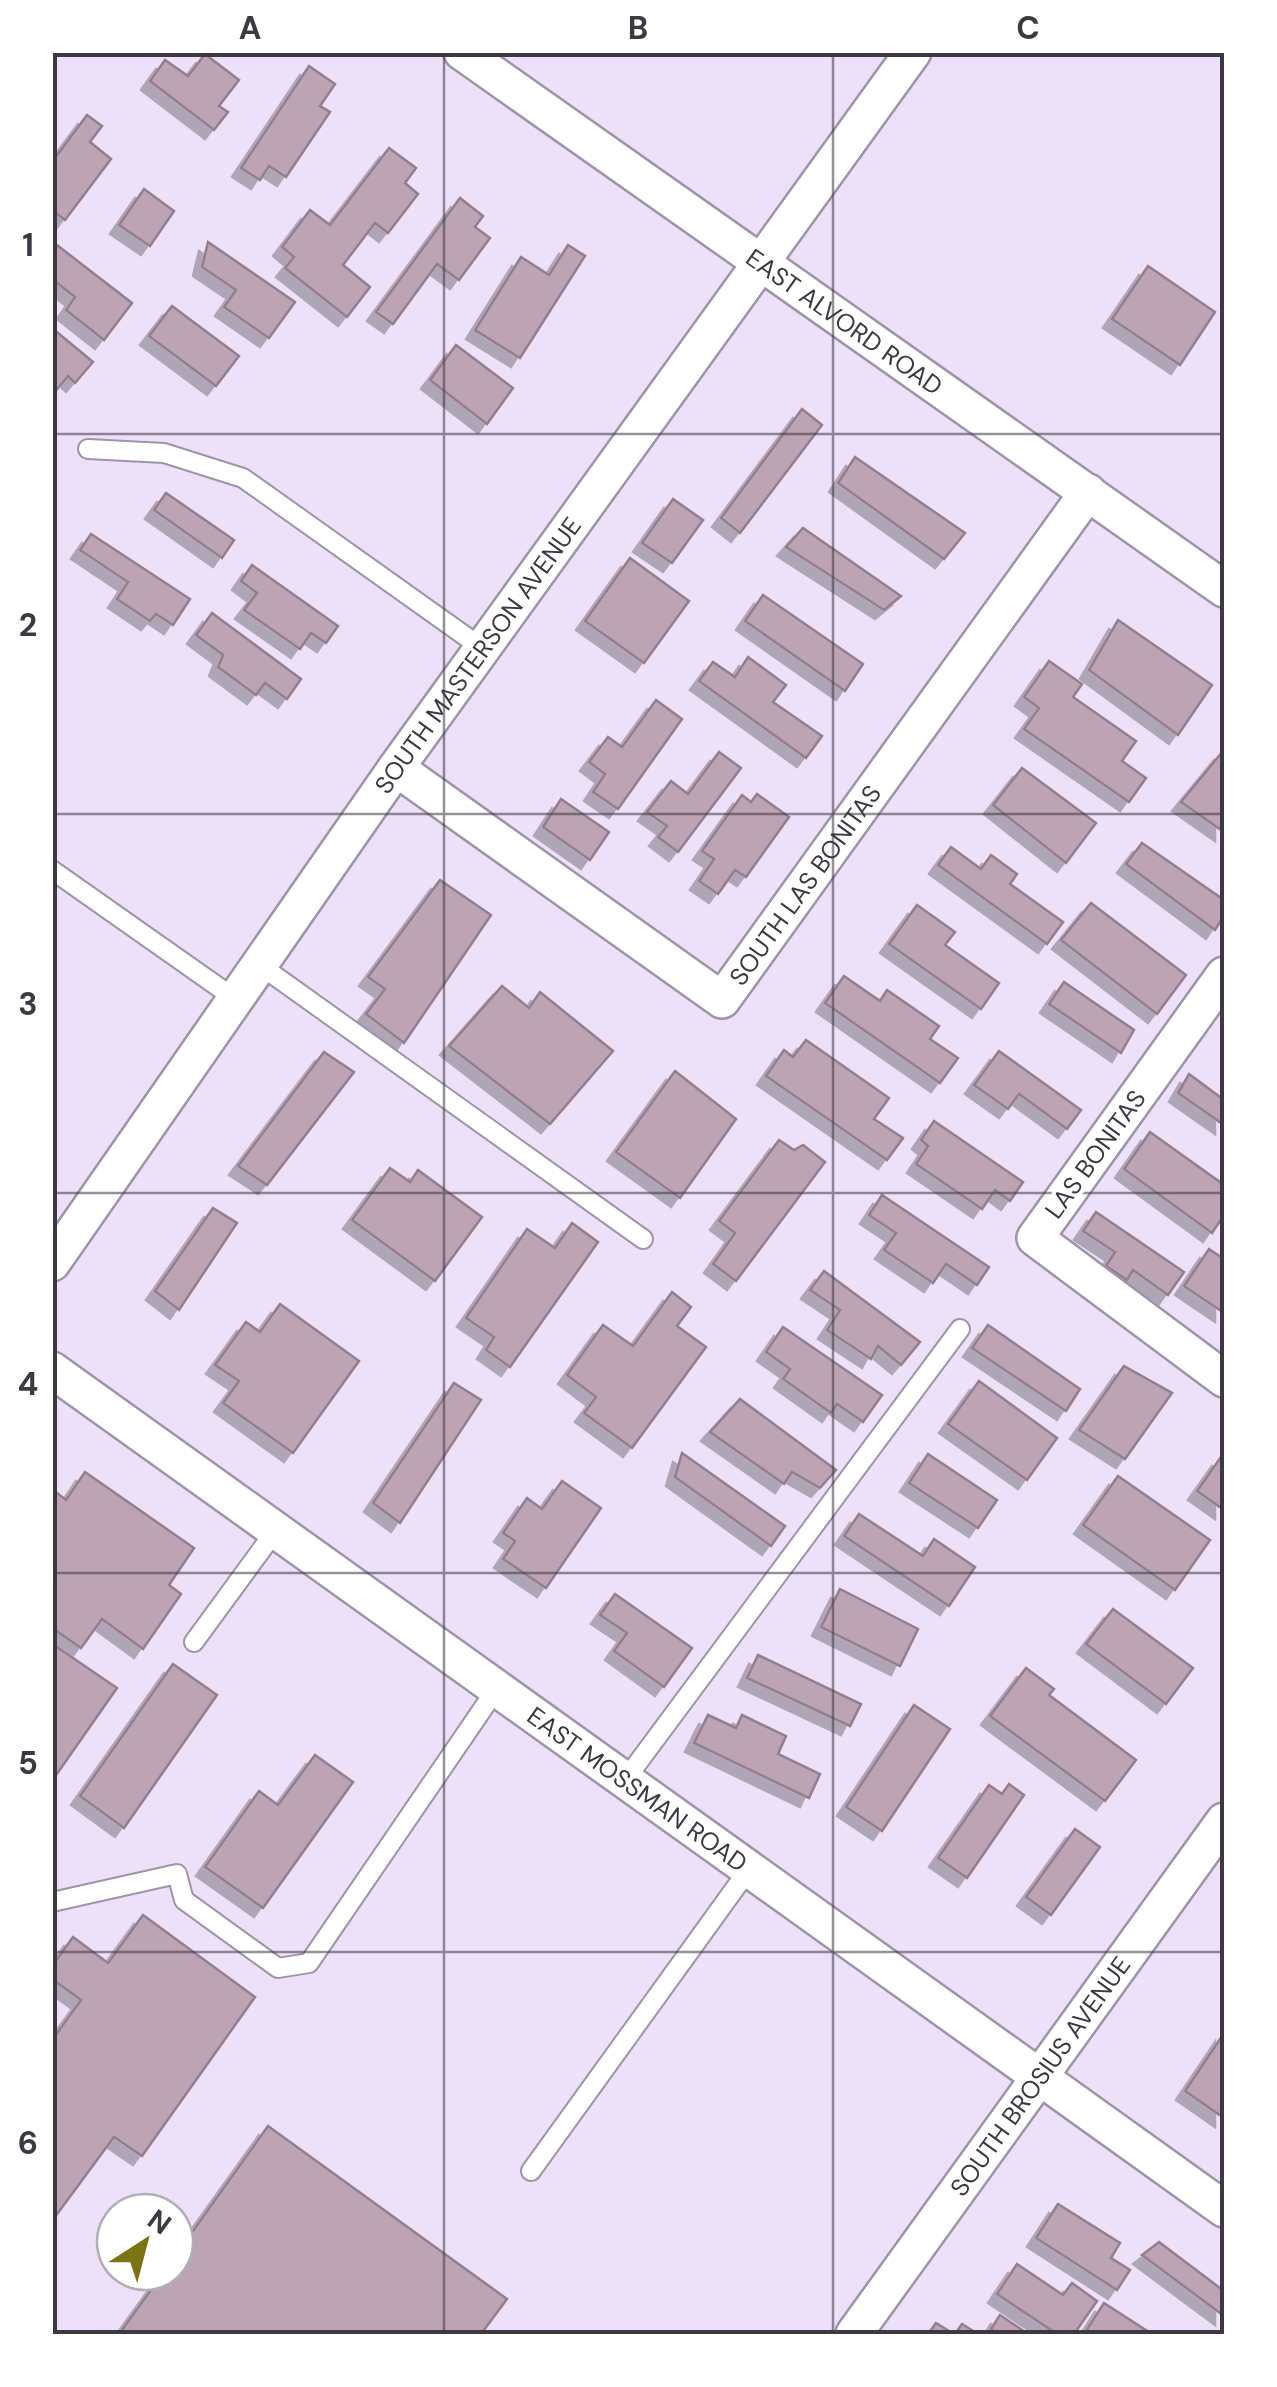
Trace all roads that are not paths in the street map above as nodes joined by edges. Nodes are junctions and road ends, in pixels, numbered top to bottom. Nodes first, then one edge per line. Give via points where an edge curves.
1 (462, 52) edge
2 (914, 52) edge
3 (762, 260) junction
4 (88, 449) dead end
5 (1088, 492) junction
6 (1224, 590) edge
7 (482, 648) junction
8 (396, 768) junction
9 (52, 870) edge
10 (257, 963) junction
11 (1224, 976) edge
12 (234, 998) junction
13 (644, 1239) dead end
14 (52, 1263) edge
15 (960, 1329) dead end
16 (52, 1370) edge
17 (1224, 1379) edge
18 (276, 1530) junction
19 (194, 1642) dead end
20 (497, 1688) junction
21 (626, 1780) junction
22 (1224, 1821) edge
23 (750, 1869) junction
24 (52, 1902) edge
25 (1039, 2076) junction
26 (531, 2171) dead end
27 (1224, 2210) edge
28 (854, 2334) edge

1 - 3 street, EAST ALVORD ROAD
2 - 3 street, SOUTH MASTERSON AVENUE
3 - 5 street, EAST ALVORD ROAD
3 - 7 street, SOUTH MASTERSON AVENUE
4 - 7 lane via 164,453 243,478
5 - 6 street, EAST ALVORD ROAD
5 - 8 street, SOUTH LAS BONITAS via 722,1000
7 - 8 street, SOUTH MASTERSON AVENUE
8 - 10 street, SOUTH MASTERSON AVENUE
9 - 12 lane
10 - 12 street, SOUTH MASTERSON AVENUE
10 - 13 lane
11 - 17 street, LAS BONITAS via 1035,1238
12 - 14 street, SOUTH MASTERSON AVENUE
15 - 21 lane
16 - 18 street, EAST MOSSMAN ROAD
18 - 19 lane
18 - 20 street, EAST MOSSMAN ROAD
20 - 21 street, EAST MOSSMAN ROAD
20 - 24 lane via 308,1963 278,1968 184,1900 177,1874
21 - 23 street, EAST MOSSMAN ROAD
22 - 25 street, SOUTH BROSIUS AVENUE
23 - 25 street, EAST MOSSMAN ROAD
23 - 26 lane
25 - 27 street, EAST MOSSMAN ROAD
25 - 28 street, SOUTH BROSIUS AVENUE

